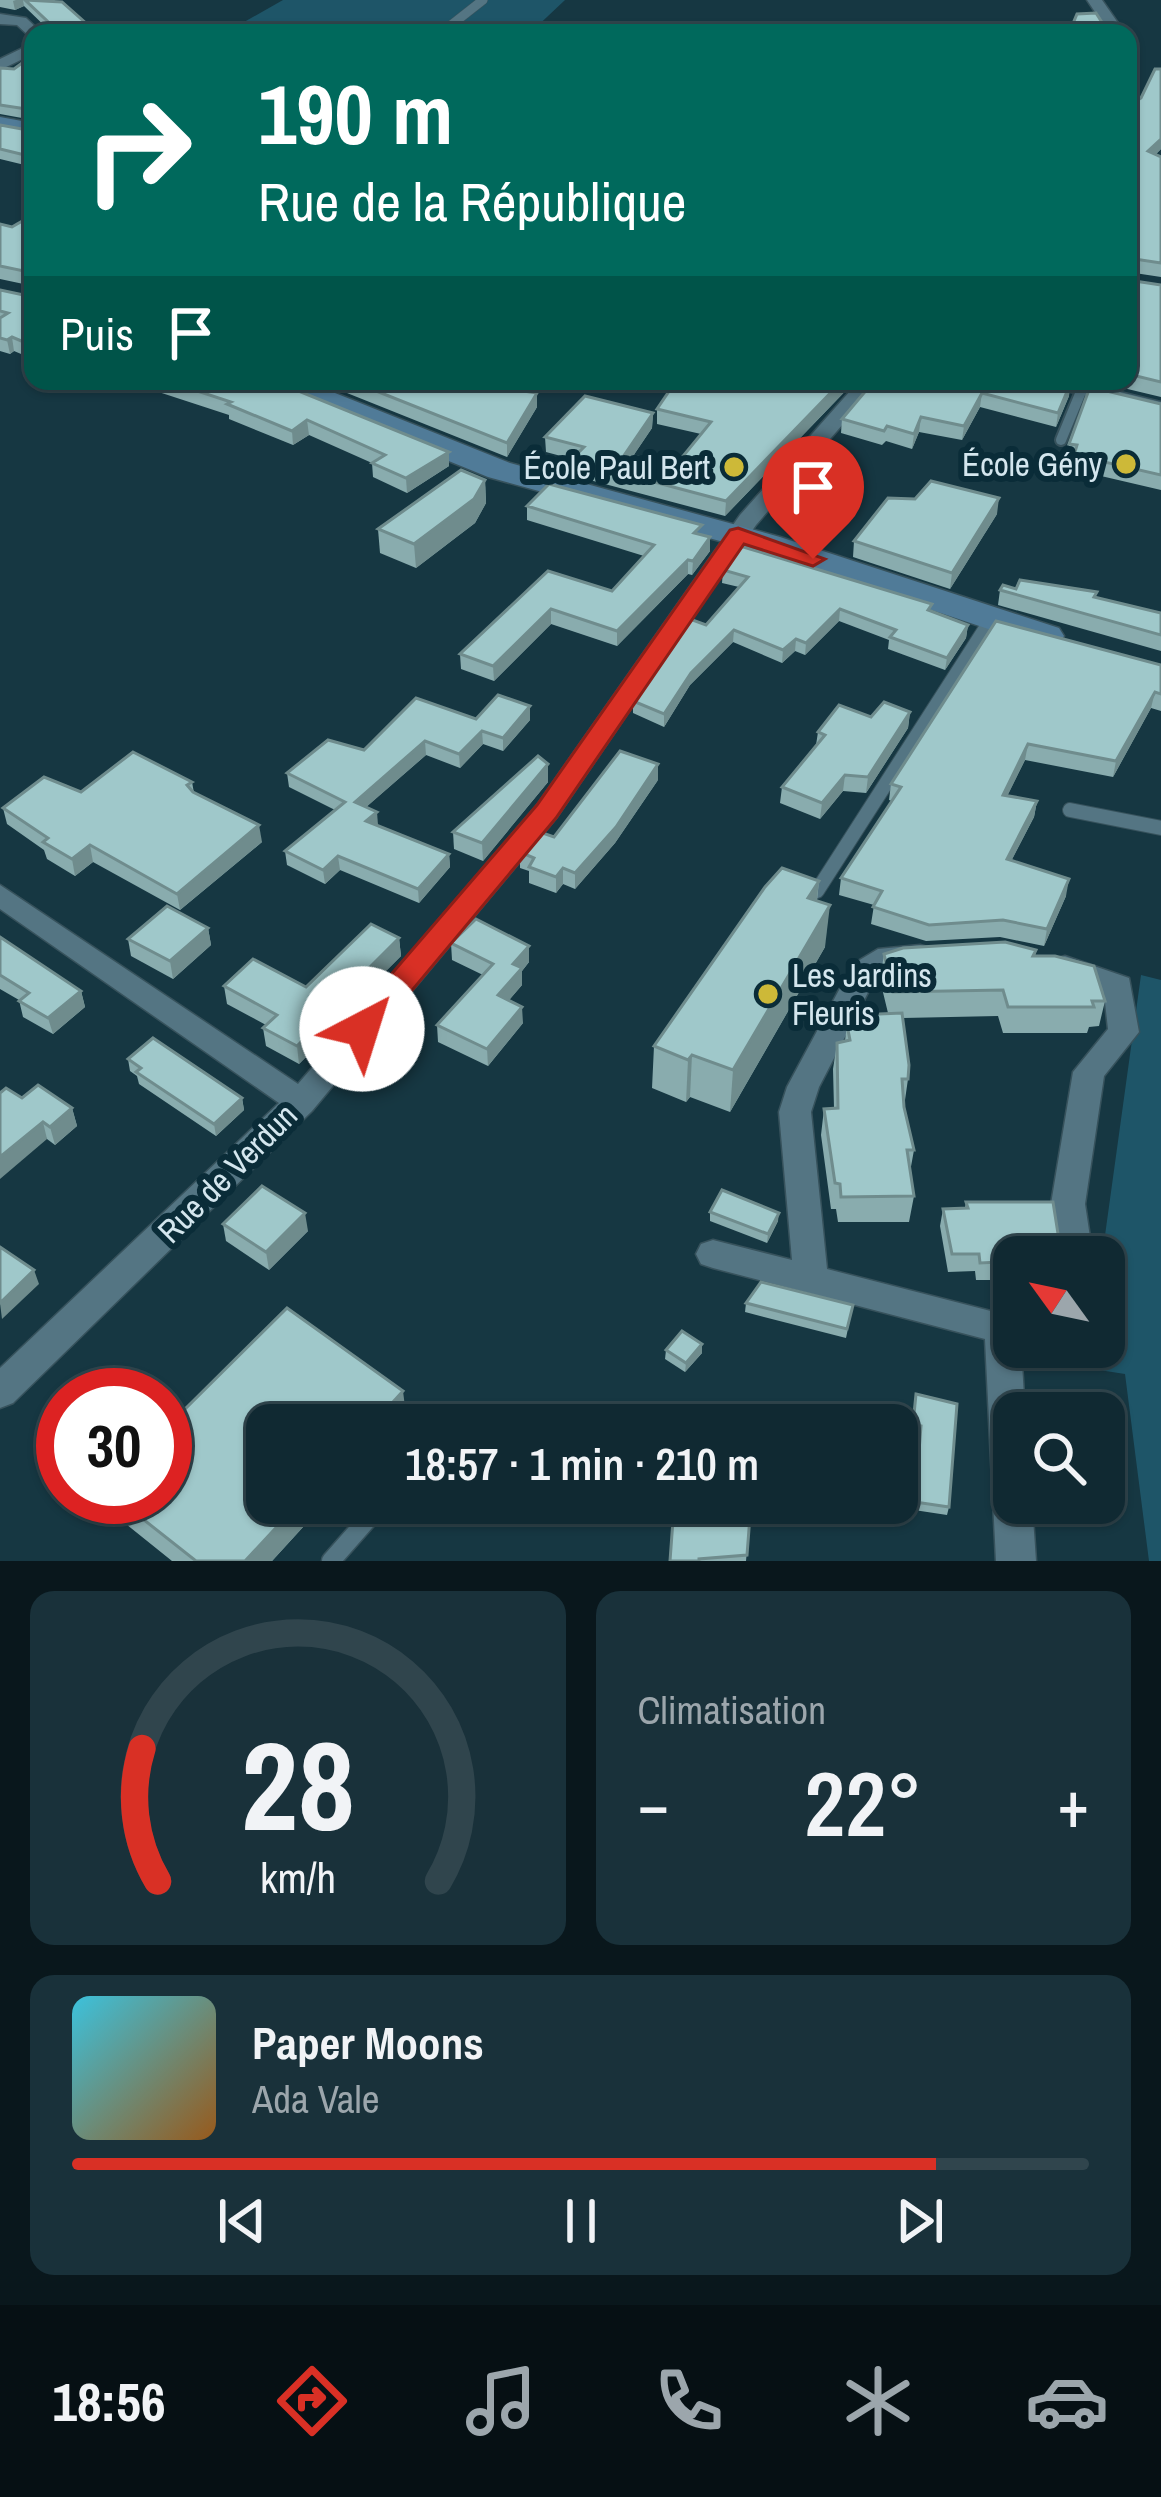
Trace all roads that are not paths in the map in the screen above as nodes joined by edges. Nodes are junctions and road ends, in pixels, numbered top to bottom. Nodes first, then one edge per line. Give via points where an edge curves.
1 (483, 0) edge
2 (452, 24) edge
3 (300, 390) edge
4 (862, 390) edge
5 (1082, 390) edge
6 (1086, 390) edge
7 (1161, 408) edge
8 (1061, 440) dead end
9 (738, 535) junction
10 (991, 620) junction
11 (1070, 643) edge
12 (1070, 810) dead end
13 (1161, 828) edge
14 (817, 891) edge
15 (0, 895) edge
16 (942, 955) edge
17 (1036, 960) edge
18 (301, 1102) junction
19 (1073, 1236) edge
20 (713, 1254) dead end
21 (811, 1279) junction
22 (993, 1324) edge
23 (1009, 1368) edge
24 (0, 1392) edge
25 (364, 1524) edge
26 (332, 1561) edge
27 (1016, 1561) edge

1 - 2 lane
3 - 9 main road via 500,470
4 - 9 street, Rue de Verdun
5 - 8 lane
6 - 7 street
9 - 10 main road
9 - 18 street, Rue de Verdun via 547,811
10 - 11 main road
10 - 14 lane
12 - 13 lane
15 - 18 street
16 - 21 street via 878,960 864,972 798,1100
17 - 19 street via 1111,981 1125,1013 1119,1043 1089,1072 1068,1204
18 - 24 street, Rue de Verdun
20 - 21 street
21 - 22 street
23 - 27 street
25 - 26 lane

